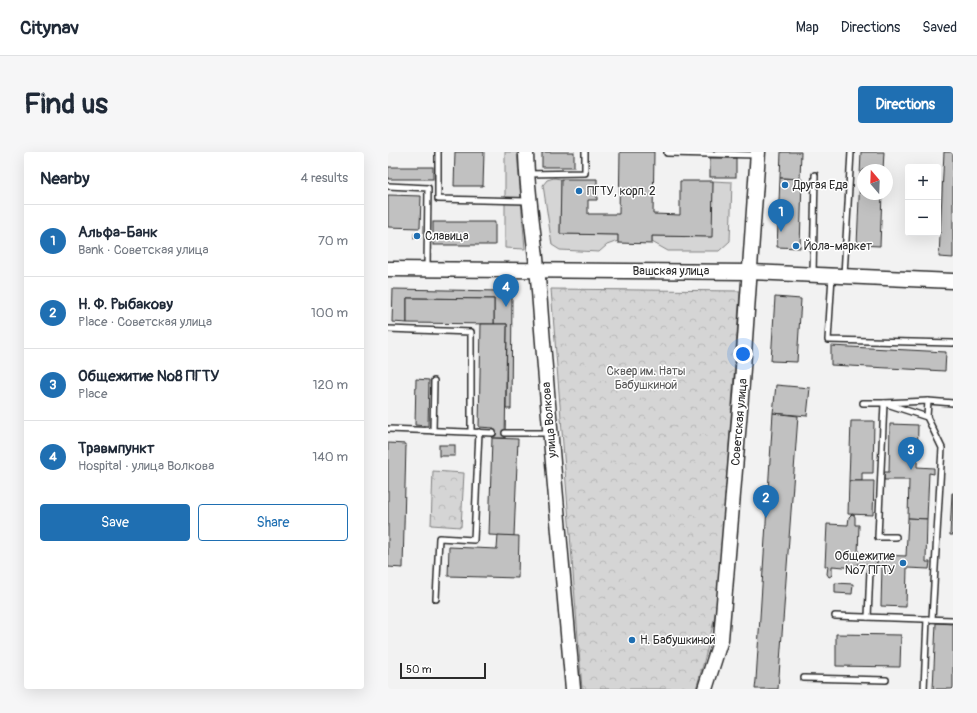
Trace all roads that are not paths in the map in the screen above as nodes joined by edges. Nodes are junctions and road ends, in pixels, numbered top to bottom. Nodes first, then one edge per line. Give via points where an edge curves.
1 (438, 152) edge
2 (526, 152) edge
3 (585, 152) edge
4 (667, 152) edge
5 (850, 152) edge
6 (690, 153) edge
7 (758, 154) edge
8 (527, 174) junction
9 (815, 175) dead end
10 (388, 186) edge
11 (530, 201) junction
12 (388, 269) edge
13 (427, 269) junction
14 (538, 270) junction
15 (750, 272) junction
16 (813, 274) junction
17 (838, 276) junction
18 (953, 281) edge
19 (388, 329) edge
20 (953, 343) edge
21 (434, 380) dead end
22 (928, 401) junction
23 (884, 403) junction
24 (953, 403) edge
25 (862, 404) dead end
26 (927, 417) junction
27 (388, 429) edge
28 (433, 431) junction
29 (471, 432) junction
30 (479, 432) junction
31 (493, 432) dead end
32 (505, 433) dead end
33 (550, 433) junction
34 (896, 538) dead end
35 (870, 570) dead end
36 (436, 599) dead end
37 (835, 616) dead end
38 (868, 617) junction
39 (930, 619) junction
40 (953, 620) edge
41 (804, 678) dead end
42 (886, 680) dead end
43 (573, 689) edge
44 (705, 689) edge
45 (924, 689) edge

1 - 11 lane via 438,199
2 - 8 street, улица Волкова
3 - 8 lane via 585,173
4 - 6 lane
5 - 17 lane
6 - 7 lane
7 - 15 street, Советская улица
8 - 11 street, улица Волкова
9 - 16 lane
10 - 13 lane via 428,188
11 - 14 street, улица Волкова
12 - 13 street, Вашская улица
13 - 14 street, Вашская улица
14 - 15 street, Вашская улица
14 - 33 street, улица Волкова
15 - 16 street, Вашская улица
15 - 44 street, Советская улица via 721,639
16 - 17 street, Вашская улица
17 - 18 street, Вашская улица
17 - 20 lane via 828,340
19 - 29 lane via 471,332
21 - 28 lane
22 - 23 lane
22 - 24 lane
22 - 26 lane
23 - 25 lane
23 - 26 lane
23 - 34 lane via 878,537
26 - 39 lane via 942,448
27 - 28 lane
28 - 29 lane
29 - 30 lane
30 - 31 lane
30 - 36 lane via 474,540 438,538
32 - 33 lane
33 - 43 street, улица Волкова
35 - 38 lane
37 - 38 lane
38 - 39 lane
39 - 40 lane
39 - 45 lane
41 - 42 lane

